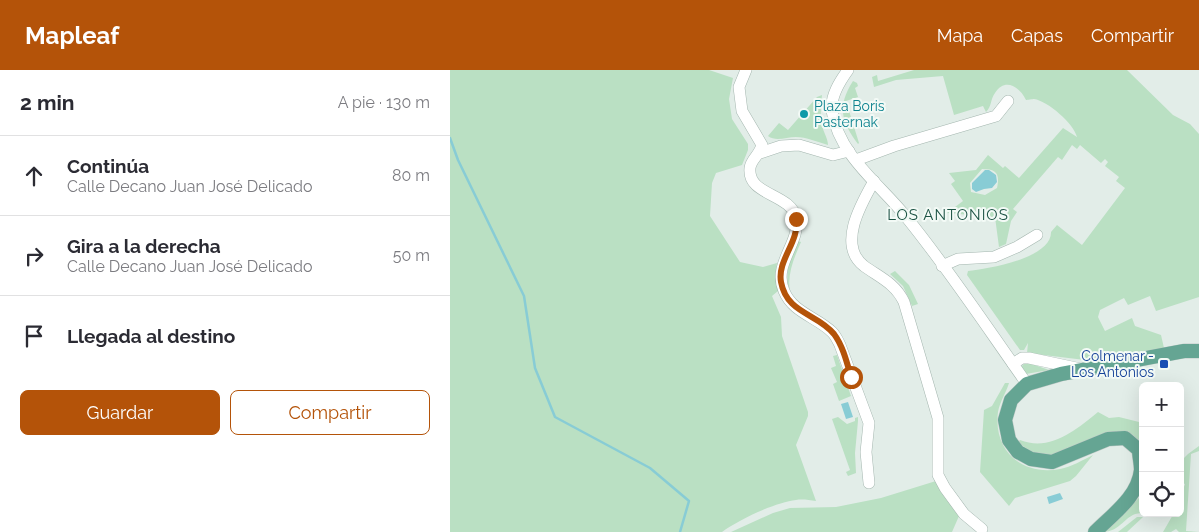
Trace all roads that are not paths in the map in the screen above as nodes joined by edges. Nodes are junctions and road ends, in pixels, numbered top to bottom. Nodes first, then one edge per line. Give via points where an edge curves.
1 (746, 70) edge
2 (848, 70) edge
3 (1008, 101) dead end
4 (760, 153) junction
5 (852, 156) junction
6 (874, 181) junction
7 (1037, 235) dead end
8 (942, 266) junction
9 (1199, 351) edge
10 (1013, 364) junction
11 (1085, 369) junction
12 (1027, 384) junction
13 (868, 483) dead end
14 (982, 529) dead end
15 (1095, 532) edge

1 - 4 street via 739,87 742,111 762,145
2 - 5 street via 838,82 832,109 837,129
3 - 5 street via 996,116
4 - 5 street via 781,146 799,145 833,155
4 - 13 street via 750,166 750,176 764,192 786,202 796,215 795,234 782,266 784,292 794,307 824,325 840,345 869,423 866,452
5 - 6 street
6 - 8 street via 907,217
6 - 14 street via 852,229 853,253 862,265 884,278 900,293 938,418 938,475 964,514
7 - 8 street via 994,257 958,260
8 - 10 street
9 - 11 main road via 1184,350
10 - 11 street via 1029,358
10 - 12 street
11 - 12 main road
12 - 15 main road via 1010,400 1005,420 1009,440 1018,452 1031,460 1052,462 1108,439 1125,438 1139,450 1141,469 1137,486

